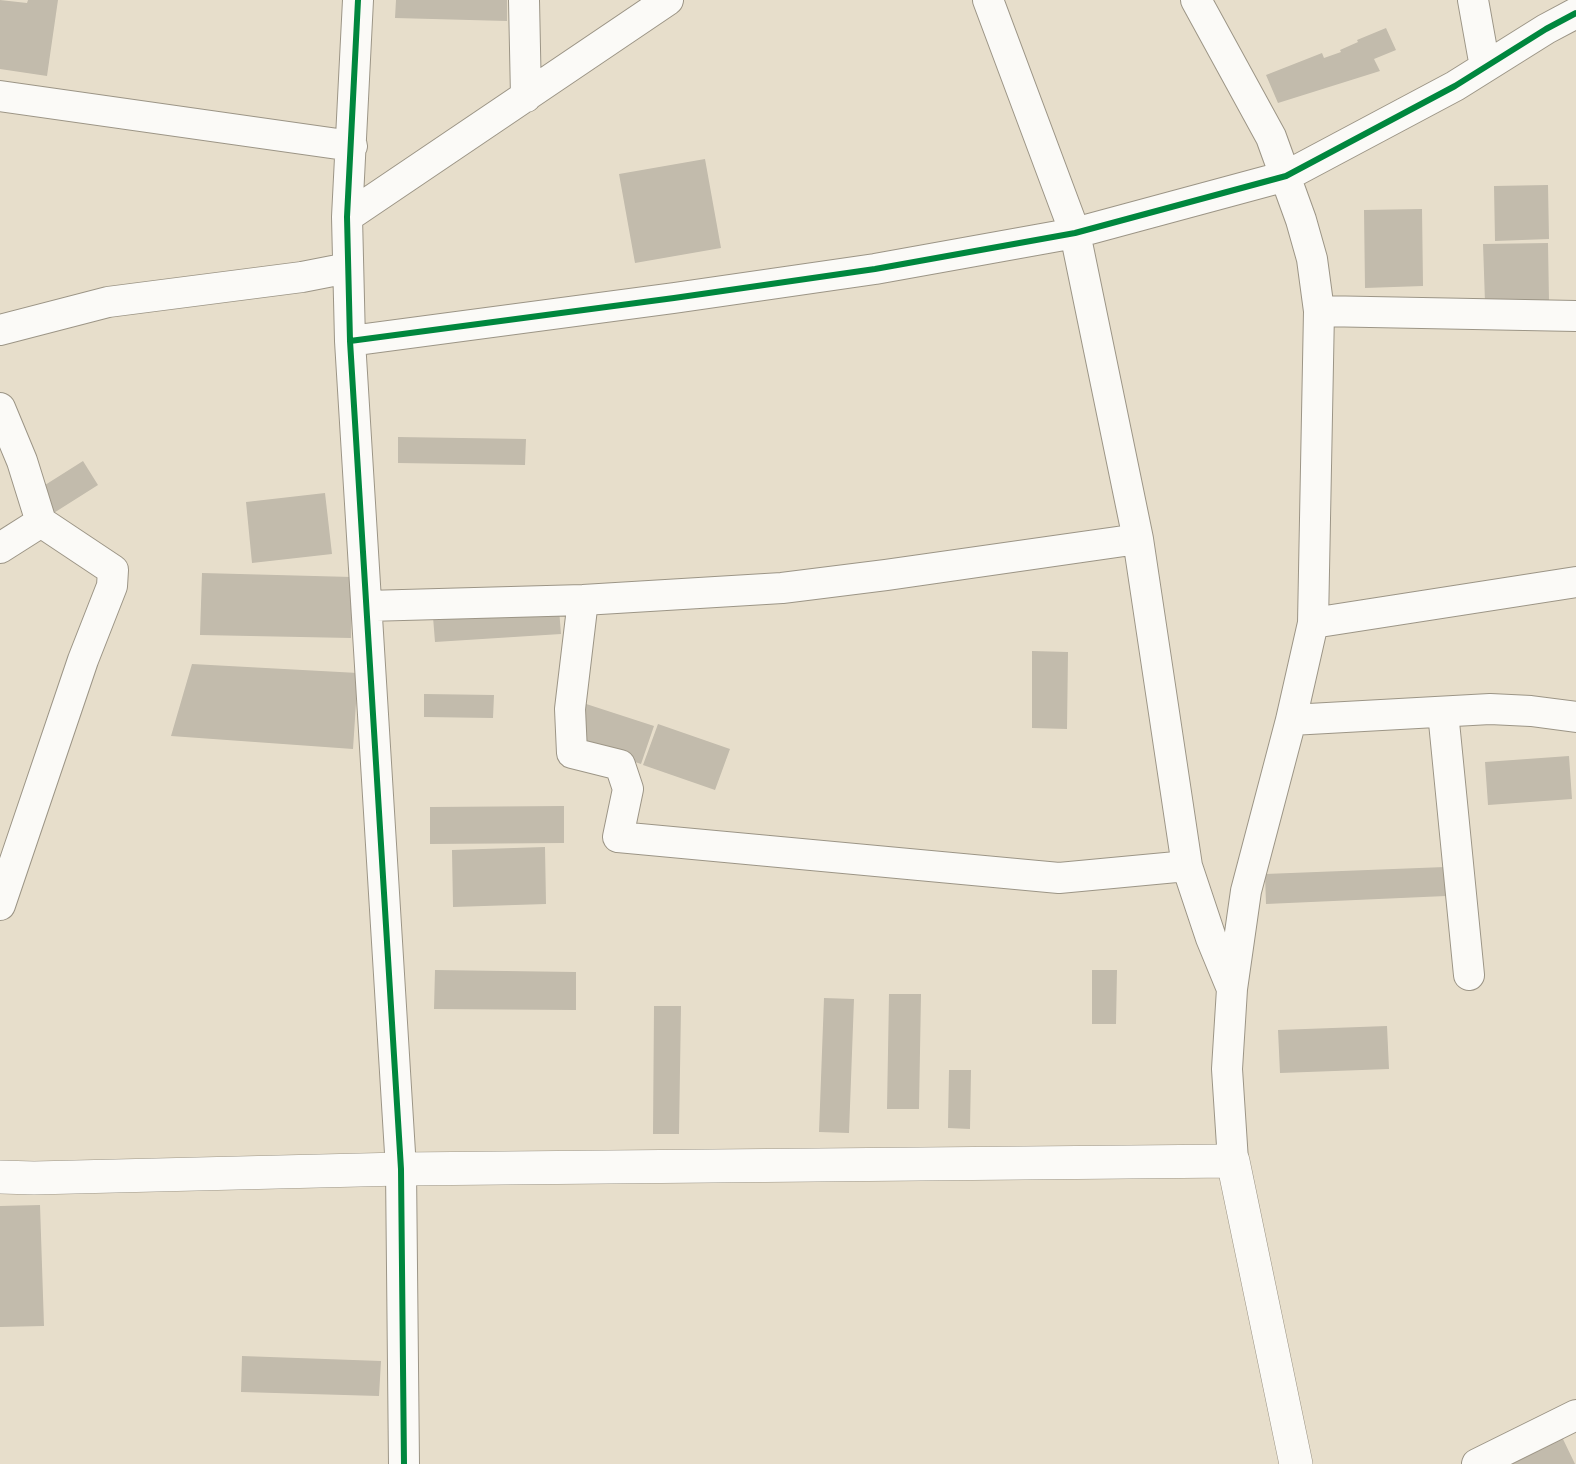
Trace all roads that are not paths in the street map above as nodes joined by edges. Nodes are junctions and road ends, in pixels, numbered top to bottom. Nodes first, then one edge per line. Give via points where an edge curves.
1 (357, 0) edge
2 (524, 0) edge
3 (668, 0) edge
4 (988, 0) edge
5 (1196, 0) edge
6 (1473, 0) edge
7 (1576, 13) edge
8 (1485, 67) junction
9 (0, 96) edge
10 (526, 97) junction
11 (352, 146) junction
12 (1286, 176) junction
13 (347, 217) junction
14 (1075, 232) junction
15 (348, 268) junction
16 (1319, 311) junction
17 (1576, 316) edge
18 (0, 330) edge
19 (350, 341) junction
20 (0, 408) edge
21 (41, 522) junction
22 (1138, 539) junction
23 (0, 548) edge
24 (1576, 582) edge
25 (583, 600) junction
26 (367, 606) junction
27 (1313, 623) junction
28 (1443, 712) junction
29 (1576, 717) edge
30 (1291, 720) junction
31 (1187, 866) junction
32 (0, 905) edge
33 (1469, 975) dead end
34 (1232, 989) junction
35 (1233, 1161) junction
36 (401, 1169) junction
37 (0, 1177) edge
38 (1576, 1415) edge
39 (404, 1464) edge
40 (1296, 1464) edge
41 (1478, 1464) edge

1 - 11 street
2 - 10 street
3 - 10 street
4 - 14 street
5 - 12 street via 1270,137
6 - 8 street
7 - 8 street
8 - 12 street
9 - 11 street
10 - 13 street
11 - 13 street
12 - 14 street
12 - 16 street via 1312,259
13 - 15 street
14 - 19 street via 875,269
14 - 22 street
15 - 18 street via 108,302
15 - 19 street
16 - 17 street
16 - 27 street
19 - 26 street
20 - 21 street
21 - 23 street
21 - 32 street via 113,570 112,586
22 - 25 street via 782,588
22 - 31 street
24 - 27 street
25 - 26 street
25 - 31 street via 570,710 572,753 620,765 628,789 618,837 1059,878
26 - 36 street
27 - 30 street
28 - 29 street via 1490,709
28 - 30 street
28 - 33 street
30 - 34 street via 1246,891
31 - 34 street
34 - 35 street via 1227,1069
35 - 36 main road
35 - 40 main road
36 - 37 main road
36 - 39 street
38 - 41 street

